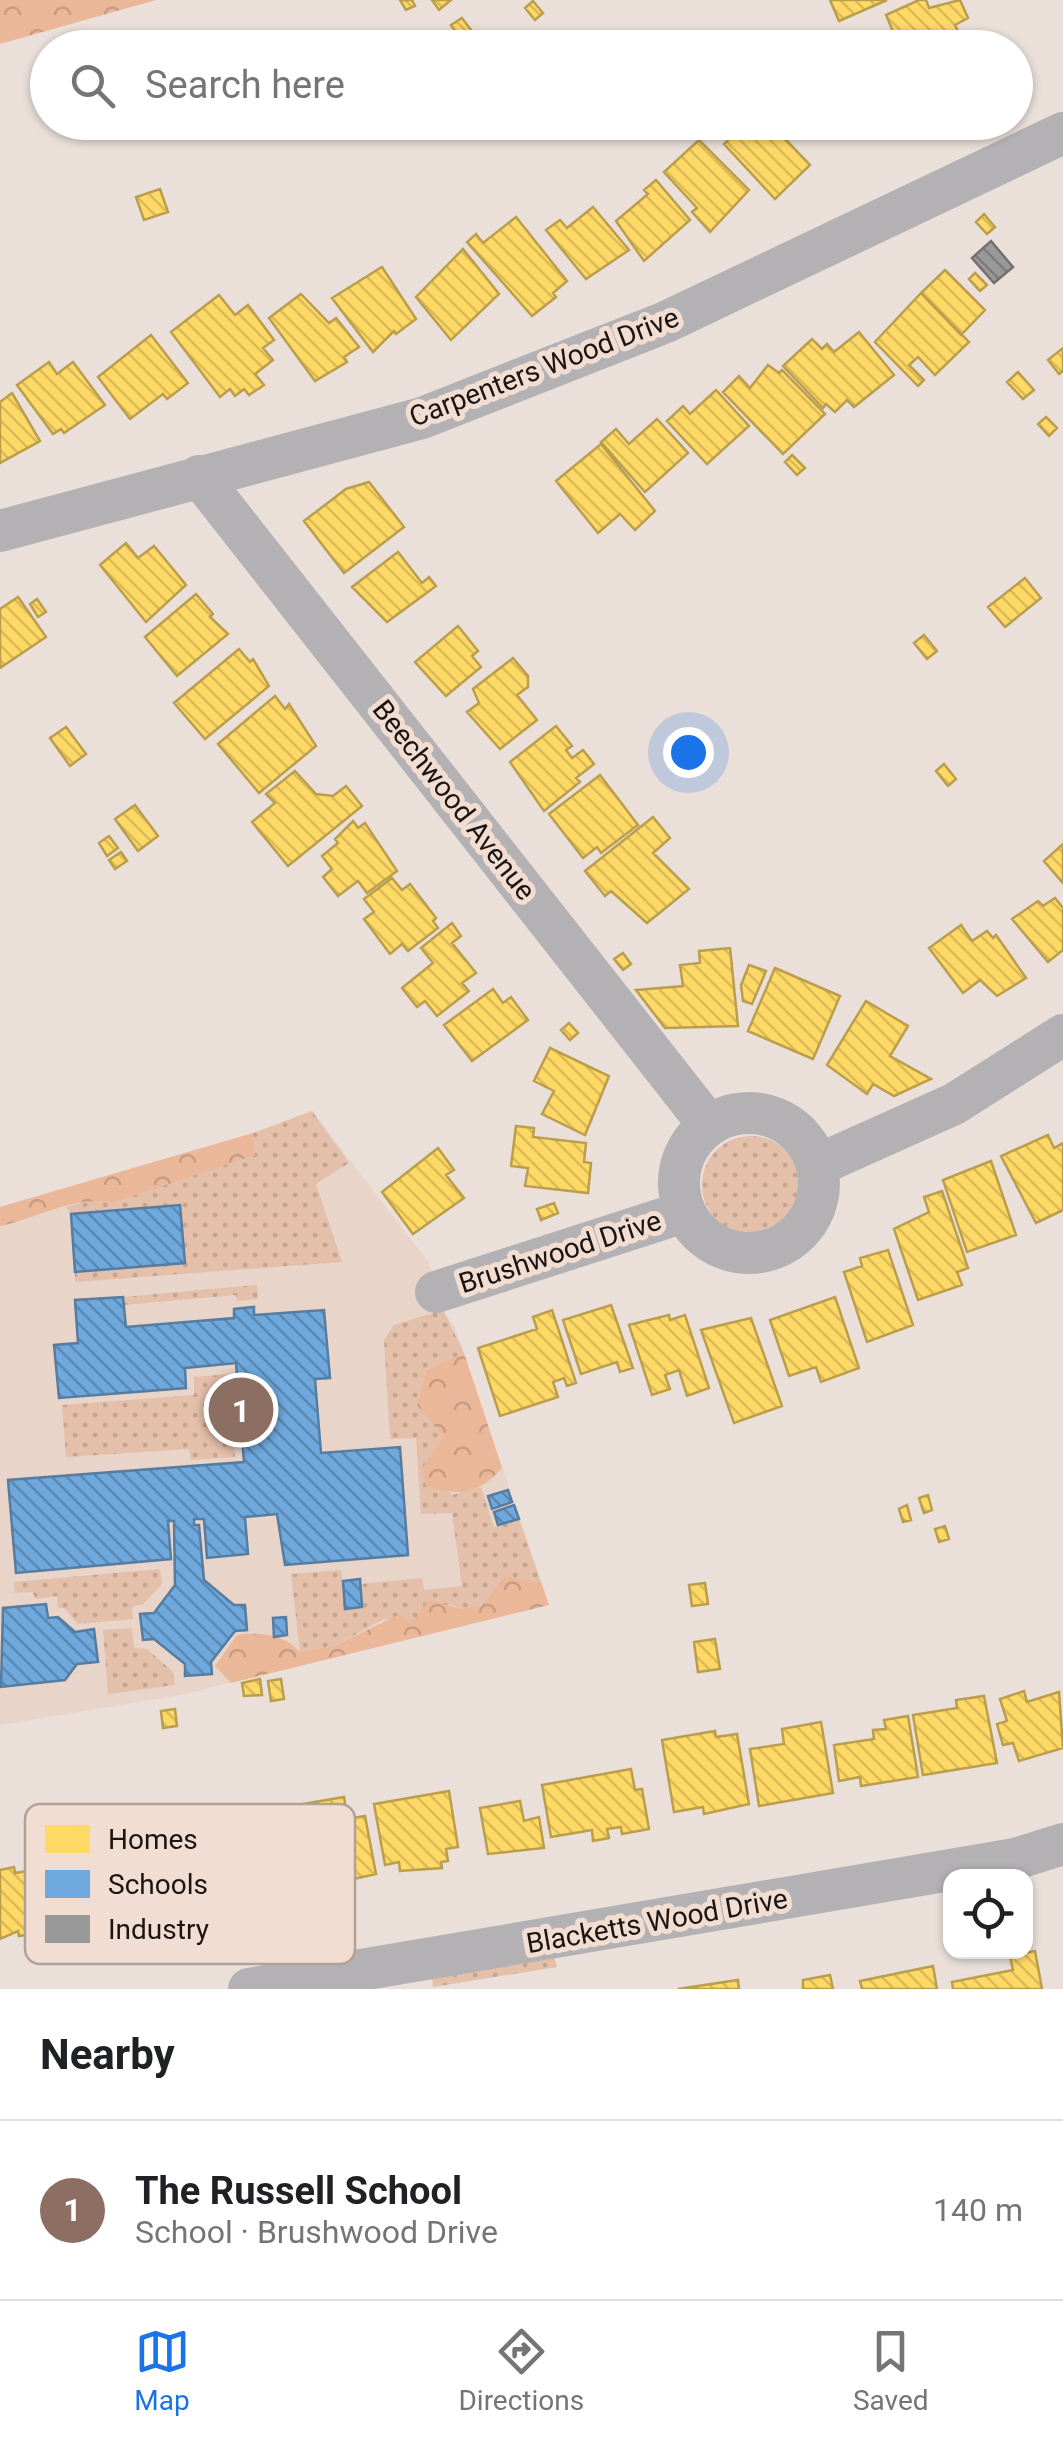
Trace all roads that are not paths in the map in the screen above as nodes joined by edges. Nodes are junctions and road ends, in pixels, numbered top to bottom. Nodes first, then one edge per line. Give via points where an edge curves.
1 (1063, 133) edge
2 (200, 476) junction
3 (0, 531) edge
4 (1063, 1035) edge
5 (708, 1124) junction
6 (818, 1164) junction
7 (684, 1212) junction
8 (436, 1292) dead end
9 (1063, 1844) edge
10 (250, 1989) edge

1 - 2 street, Carpenters Wood Drive via 648,329 422,418
2 - 3 street, Carpenters Wood Drive
2 - 5 street, Beechwood Avenue
4 - 6 street via 954,1104
5 - 6 street via 733,1114 776,1118 809,1144
5 - 7 street, Brushwood Drive via 680,1172
6 - 7 street, Brushwood Drive via 815,1211 803,1231 762,1254 716,1246
7 - 8 street, Brushwood Drive
9 - 10 street, Blacketts Wood Drive via 995,1863

